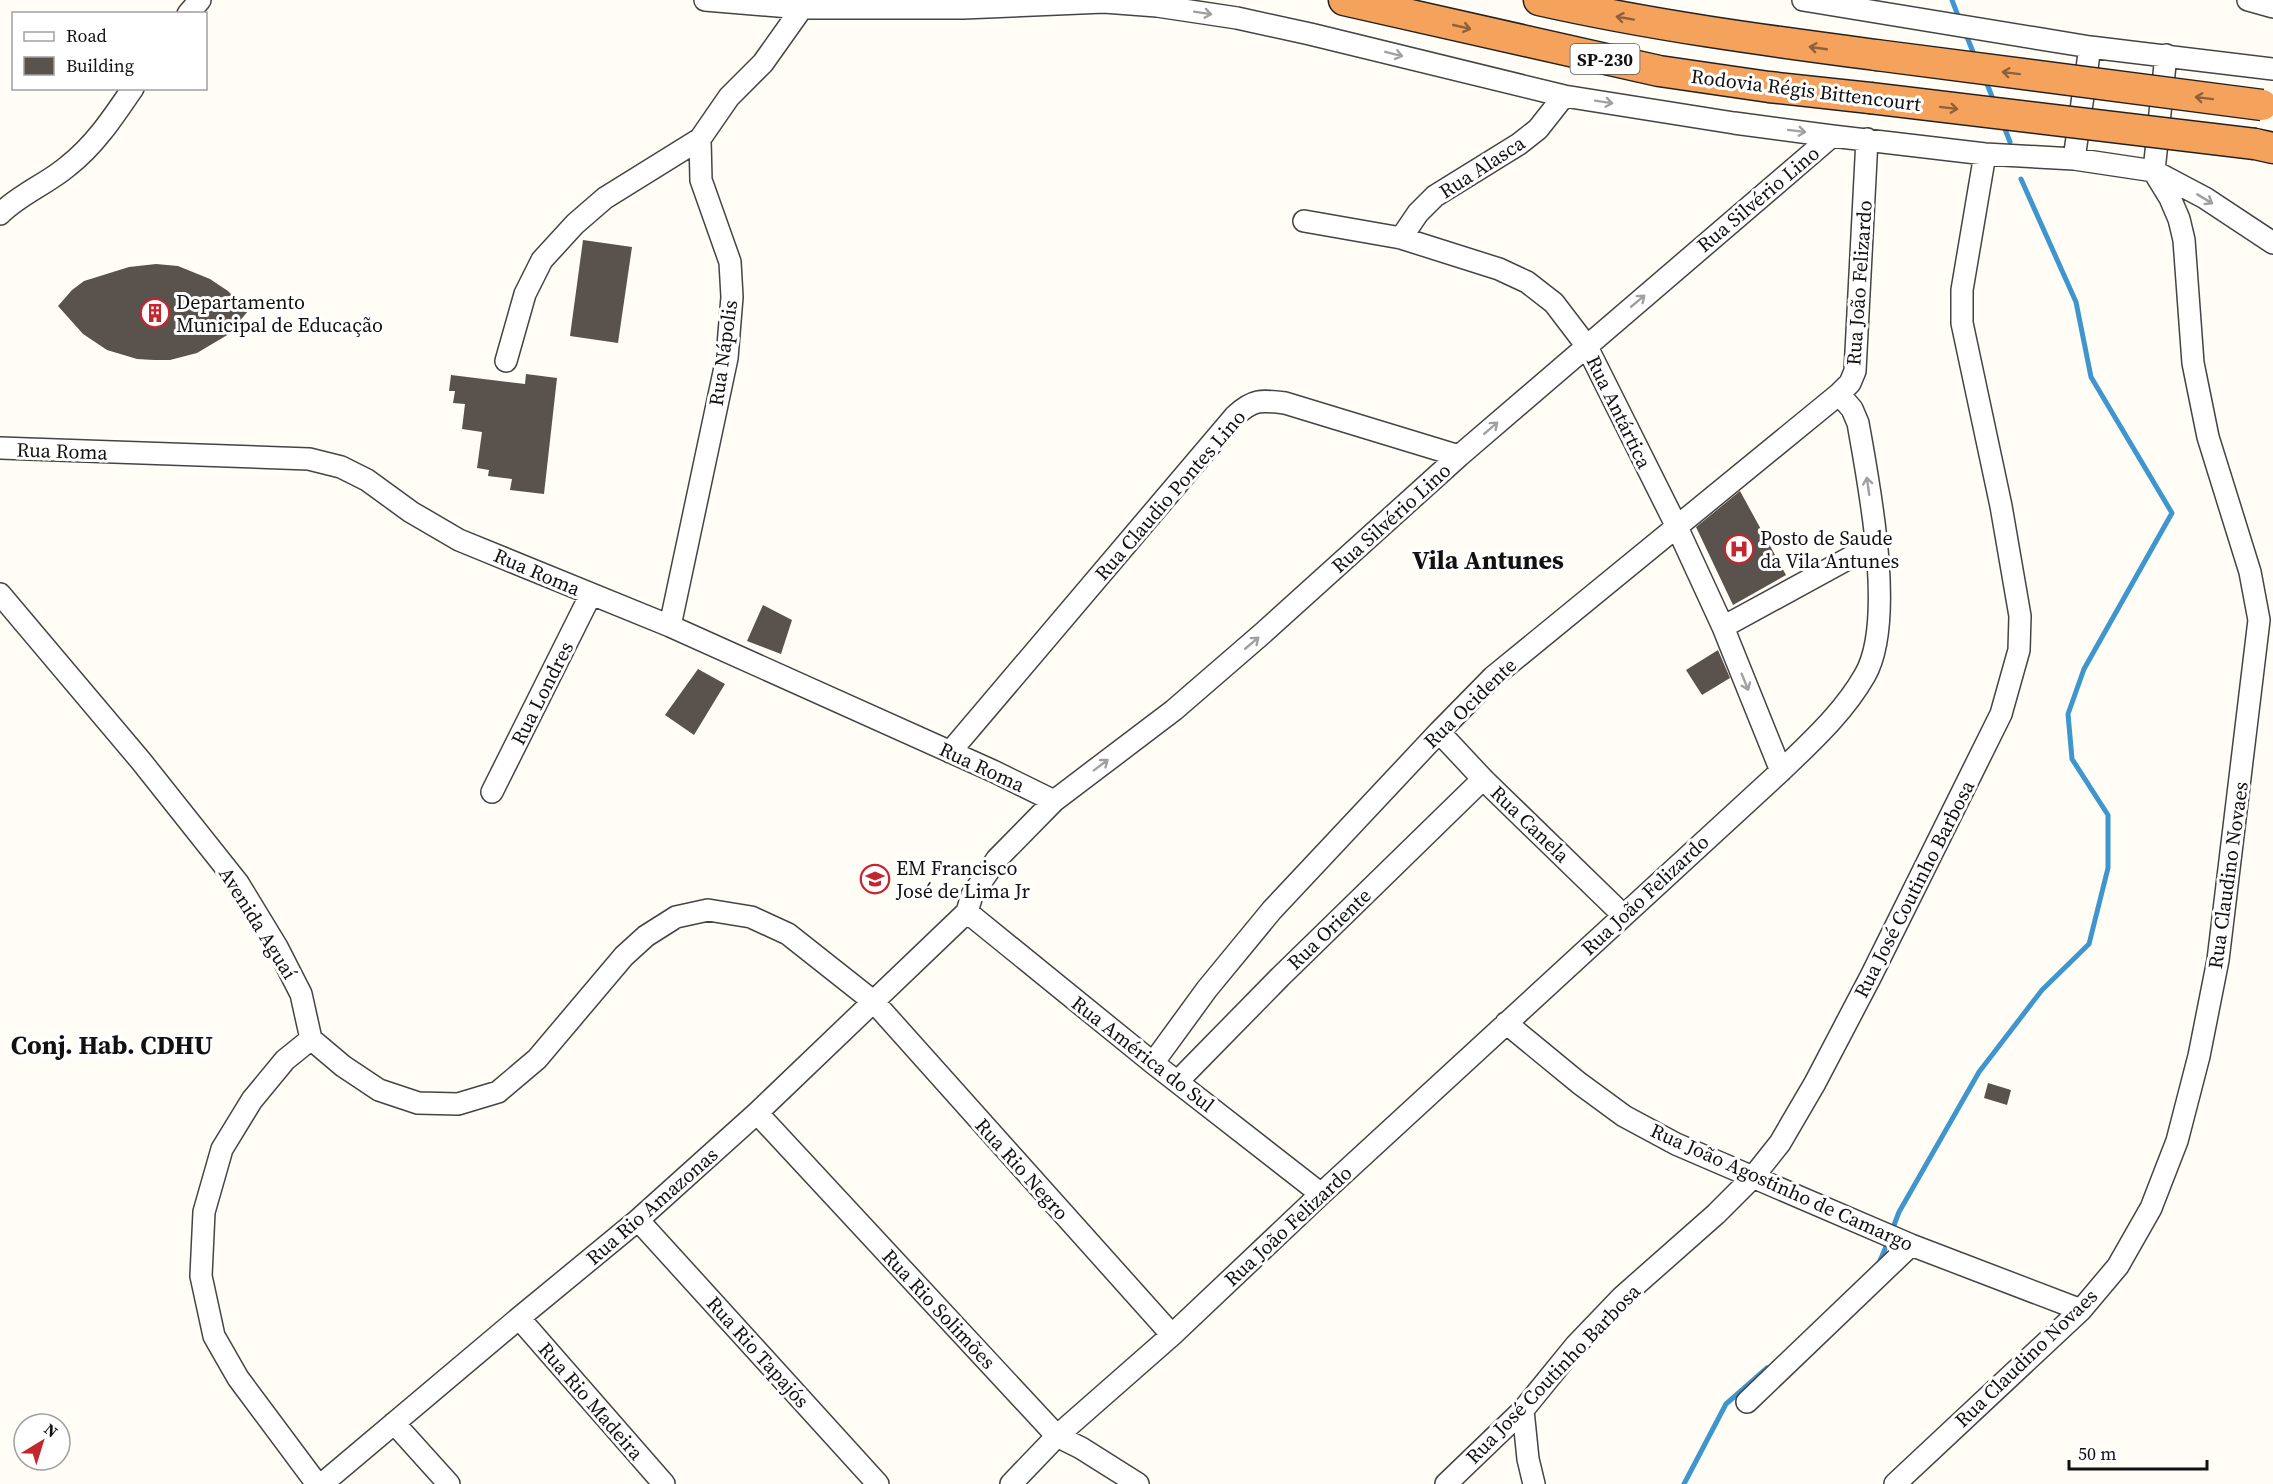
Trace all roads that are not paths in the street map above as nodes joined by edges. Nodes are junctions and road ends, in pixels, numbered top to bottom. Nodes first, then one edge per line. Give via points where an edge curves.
1 (200, 0) edge
2 (705, 0) edge
3 (1344, 0) edge
4 (1539, 0) edge
5 (2248, 0) edge
6 (1810, 1) edge
7 (2273, 7) edge
8 (802, 8) junction
9 (190, 12) edge
10 (2090, 47) junction
11 (2166, 55) junction
12 (2273, 69) edge
13 (132, 90) edge
14 (1564, 96) junction
15 (2268, 106) edge
16 (1832, 136) junction
17 (700, 139) junction
18 (1867, 139) junction
19 (2264, 146) edge
20 (1986, 154) junction
21 (2074, 159) junction
22 (2154, 171) junction
23 (0, 214) edge
24 (1305, 221) dead end
25 (1401, 238) junction
26 (2273, 243) edge
27 (1586, 345) junction
28 (506, 361) dead end
29 (1839, 394) junction
30 (0, 448) edge
31 (1459, 456) junction
32 (1676, 525) junction
33 (1875, 544) junction
34 (0, 594) edge
35 (591, 594) junction
36 (670, 626) junction
37 (1723, 627) junction
38 (1439, 732) junction
39 (950, 752) junction
40 (1781, 771) junction
41 (1483, 778) junction
42 (492, 792) dead end
43 (1054, 801) junction
44 (967, 912) junction
45 (1623, 915) junction
46 (874, 1002) junction
47 (1506, 1023) junction
48 (311, 1039) junction
49 (1153, 1063) junction
50 (1178, 1081) junction
51 (757, 1113) junction
52 (1753, 1177) junction
53 (1321, 1194) junction
54 (638, 1220) junction
55 (1906, 1242) junction
56 (2081, 1310) junction
57 (519, 1318) junction
58 (1172, 1335) junction
59 (1747, 1402) dead end
60 (1523, 1410) junction
61 (394, 1423) junction
62 (1058, 1436) junction
63 (317, 1484) edge
64 (322, 1484) edge
65 (449, 1484) edge
66 (663, 1484) edge
67 (878, 1484) edge
68 (1011, 1484) edge
69 (1138, 1484) edge
70 (1446, 1484) edge
71 (1534, 1484) edge
72 (1896, 1484) edge

1 - 9 street
2 - 8 street
3 -> 19 highway, Rodovia Régis Bittencourt / SP-230, bridge via 1659,71
15 -> 4 highway, SP-230, bridge via 1732,36
5 - 7 street
6 - 10 street
8 -> 14 street via 963,8 1104,2 1157,6 1310,34
8 - 17 street via 763,63 729,97
10 - 11 street
10 - 21 street
11 - 12 street
11 - 22 street
13 - 23 street via 111,120 68,167 13,201
14 -> 16 street
14 - 25 street, Rua Alasca via 1538,129 1520,144 1435,196
16 - 18 street
27 -> 16 street, Rua Silvério Lino
17 - 28 street via 605,198 542,260 525,294
17 - 36 street, Rua Nápolis via 701,180 730,262 732,297 727,358
18 - 20 street
18 - 29 street, Rua João Felizardo via 1855,371
20 - 21 street
20 - 52 street, Rua José Coutinho Barbosa via 1962,290 1962,323 2001,506 2020,616 2019,650 2001,714 1876,966 1815,1083 1780,1143
21 - 22 street
22 -> 26 street via 2205,198
22 - 56 street, Rua Claudino Novaes via 2182,230 2193,363 2208,437 2250,572 2259,620 2218,960 2199,1056 2176,1141 2151,1208 2118,1266
24 - 25 street, Rua Antártica
25 - 27 street, Rua Antártica via 1499,269 1527,282 1554,303
31 -> 27 street, Rua Silvério Lino
27 - 32 street, Rua Antártica
29 - 32 street, Rua Ocidente
33 -> 29 street, Rua João Felizardo via 1858,423
30 - 35 street, Rua Roma via 309,459 341,467 367,480 451,535
31 - 39 street, Rua Claudio Pontes Lino via 1285,403 1262,400 1247,405
43 -> 31 street, Rua Silvério Lino via 1174,710
32 - 37 street, Rua Antártica
32 - 38 street, Rua Ocidente via 1493,677
33 - 37 street
33 - 40 street, Rua João Felizardo via 1880,598 1877,639 1867,673 1848,701
34 - 48 street, Avenida Aguaí via 238,883 301,994
35 - 36 street, Rua Roma
35 - 42 street, Rua Londres
36 - 39 street, Rua Roma
37 -> 40 street, Rua Antártica
38 - 41 street, Rua Canela
38 - 49 street, Rua Ocidente via 1272,910
39 - 43 street, Rua Roma
40 - 45 street, Rua João Felizardo
41 - 45 street, Rua Canela
41 - 50 street, Rua Oriente
43 - 44 street, Rua Silvério Lino via 997,859 972,895
44 - 46 street, Rua Rio Amazonas
44 - 49 street, Rua América do Sul
45 - 47 street, Rua João Felizardo
46 - 48 street via 788,933 751,917 708,910 676,916 646,936 624,956 537,1059 498,1092 458,1104 418,1103 379,1090
46 - 51 street, Rua Rio Amazonas
46 - 58 street, Rua Rio Negro
47 - 52 street, Rua João Agostinho de Camargo via 1624,1116 1676,1144
47 - 53 street, Rua João Felizardo
48 - 63 street via 285,1060 252,1100 222,1149 204,1212 201,1276 214,1336 238,1378
49 - 50 street, Rua América do Sul
50 - 53 street, Rua América do Sul
51 - 54 street, Rua Rio Amazonas
51 - 62 street, Rua Rio Solimões
52 - 55 street, Rua João Agostinho de Camargo
52 - 60 street, Rua José Coutinho Barbosa via 1622,1297
53 - 58 street, Rua João Felizardo
54 - 57 street, Rua Rio Amazonas
54 - 67 street, Rua Rio Tapajós
55 - 56 street, Rua João Agostinho de Camargo
55 - 59 street
56 - 72 street, Rua Claudino Novaes
57 - 61 street, Rua Rio Amazonas
57 - 66 street, Rua Rio Madeira
58 - 62 street, Rua João Felizardo
60 - 70 street, Rua José Coutinho Barbosa
60 - 71 street
61 - 64 street, Rua Rio Amazonas
61 - 65 street
62 - 68 street, Rua João Felizardo
62 - 69 street, Rua Rio Solimões

